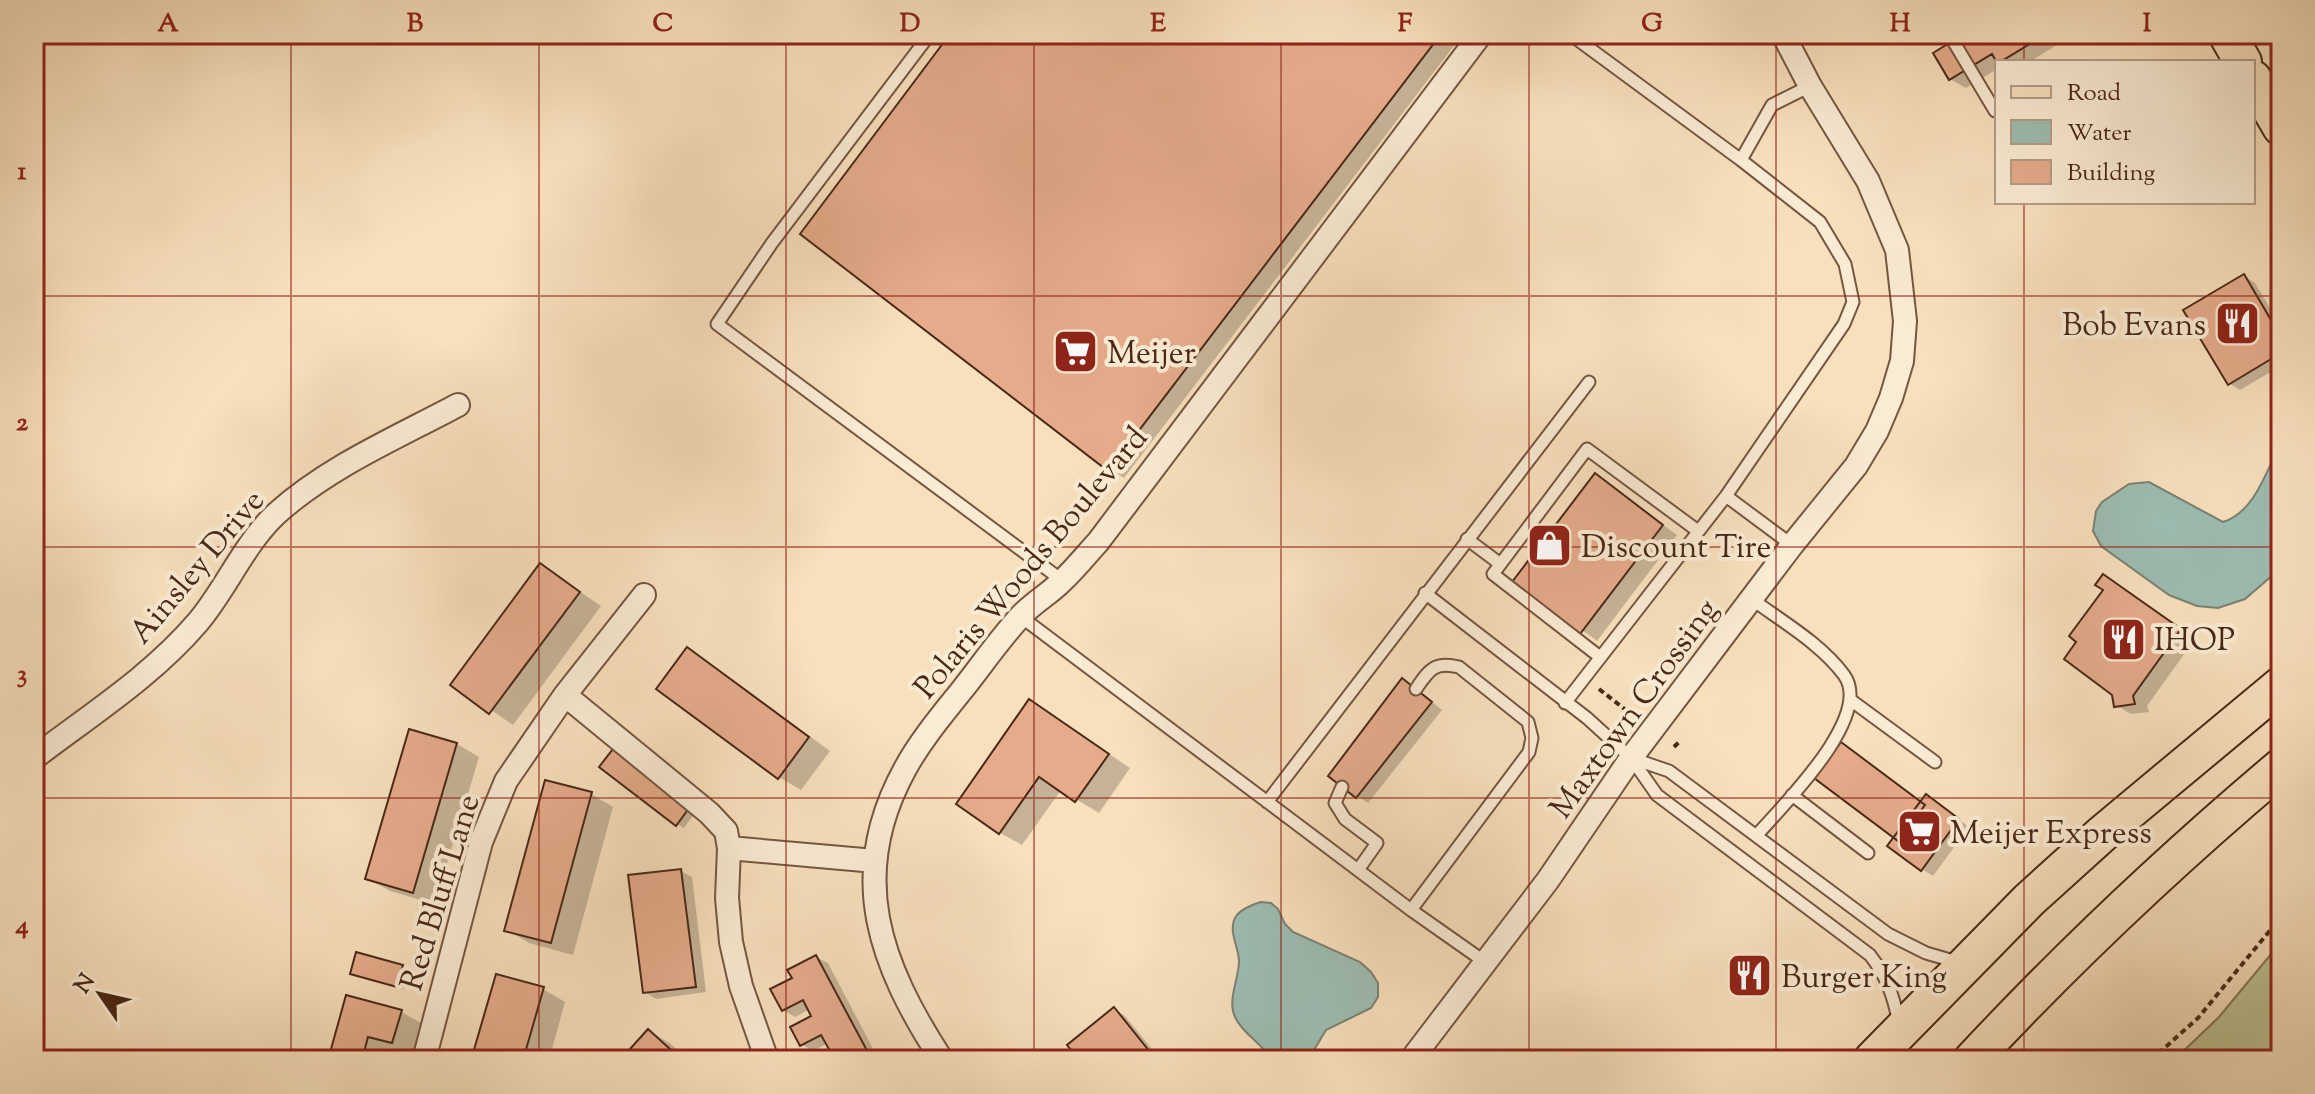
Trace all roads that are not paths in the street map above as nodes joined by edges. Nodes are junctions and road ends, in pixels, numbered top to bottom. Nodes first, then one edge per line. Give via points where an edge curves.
1 (930, 34) edge
2 (1481, 34) edge
3 (1570, 34) edge
4 (1783, 34) edge
5 (1949, 34) edge
6 (2227, 34) edge
7 (2242, 60) edge
8 (2255, 82) edge
9 (1810, 86) junction
10 (1995, 111) dead end
11 (2281, 127) edge
12 (1741, 160) junction
13 (1589, 382) dead end
14 (458, 405) dead end
15 (1726, 496) junction
16 (1698, 531) junction
17 (1467, 539) junction
18 (1792, 545) junction
19 (1499, 563) junction
20 (1063, 581) junction
21 (1425, 593) junction
22 (644, 595) dead end
23 (1753, 600) junction
24 (1020, 616) junction
25 (1600, 657) junction
26 (2281, 685) edge
27 (1416, 689) dead end
28 (565, 695) junction
29 (1852, 701) junction
30 (1565, 703) junction
31 (34, 758) edge
32 (1631, 758) junction
33 (1935, 762) dead end
34 (2281, 767) edge
35 (1342, 787) dead end
36 (1792, 795) junction
37 (1267, 802) junction
38 (1757, 835) junction
39 (729, 848) junction
40 (1868, 853) dead end
41 (875, 861) junction
42 (1358, 870) junction
43 (1411, 910) junction
44 (1485, 962) junction
45 (1966, 964) junction
46 (1901, 1030) junction
47 (424, 1060) edge
48 (767, 1060) edge
49 (942, 1060) edge
50 (1411, 1060) edge
51 (1872, 1060) edge
52 (1972, 1060) edge

1 - 20 lane via 717,324
2 - 20 street, Polaris Woods Boulevard via 1098,542
3 - 12 lane
4 - 9 street, Maxtown Crossing
5 - 10 lane
6 - 7 main road
8 - 11 main road
9 - 12 lane via 1772,105
9 - 18 street, Maxtown Crossing via 1868,181 1897,250 1905,321 1902,361 1877,431 1856,466
12 - 15 lane via 1820,222 1845,264 1853,302 1844,324
13 - 17 lane
14 - 31 street, Ainsley Drive via 308,487 274,516 176,646
15 - 16 lane
15 - 18 lane
16 - 19 lane via 1587,449
16 - 25 lane
17 - 19 lane
17 - 21 lane
18 - 23 street, Maxtown Crossing
19 - 25 lane via 1493,574
20 - 24 street, Polaris Woods Boulevard
21 - 30 lane
21 - 37 lane
22 - 28 street, Red Bluff Lane
23 - 29 lane via 1824,653 1846,677
23 - 32 street, Maxtown Crossing
24 - 37 lane
24 - 41 street, Polaris Woods Boulevard via 905,768 889,800
25 - 30 lane
26 - 45 main road via 2102,834
27 - 43 lane via 1430,669 1444,663 1459,667 1528,722 1532,738 1529,752
28 - 39 street via 709,813 726,831
28 - 47 street, Red Bluff Lane via 506,781 481,842
29 - 33 lane
29 - 36 lane via 1827,752
30 - 32 lane
32 - 38 lane via 1669,771
32 - 44 street, Maxtown Crossing
32 - 46 lane via 1657,795 1870,955 1890,988
34 - 52 main road via 2094,935
35 - 42 lane via 1335,803 1345,819 1377,843
36 - 38 lane
36 - 40 lane
37 - 42 lane
38 - 45 lane via 1888,934 1926,953
39 - 41 street
39 - 48 street via 731,942
41 - 49 street, Polaris Woods Boulevard via 882,944 894,978
42 - 43 lane
43 - 44 lane
44 - 50 street, Maxtown Crossing
45 - 46 main road
46 - 51 main road

